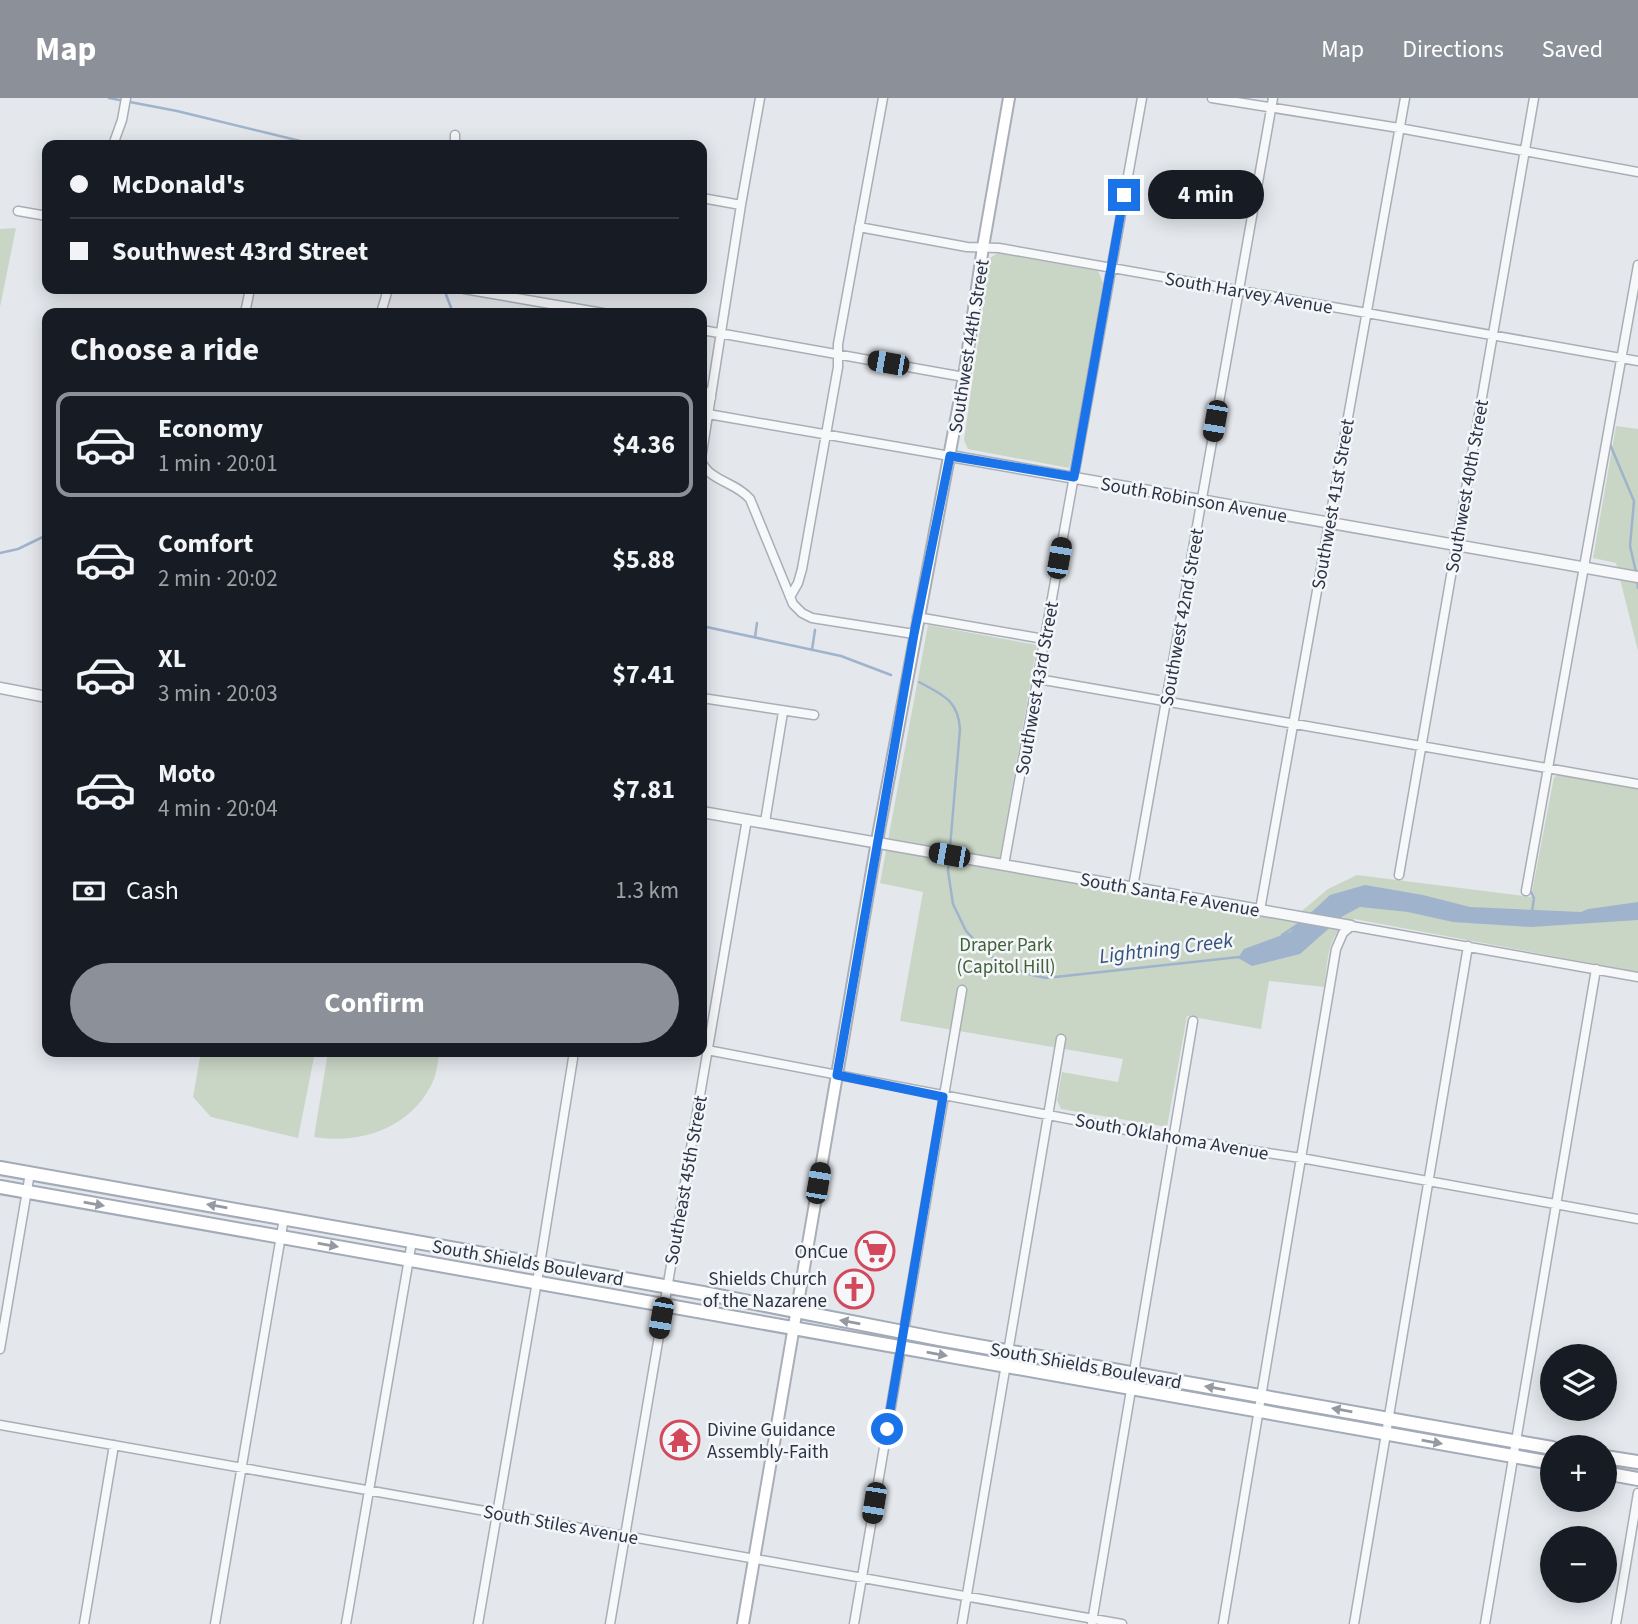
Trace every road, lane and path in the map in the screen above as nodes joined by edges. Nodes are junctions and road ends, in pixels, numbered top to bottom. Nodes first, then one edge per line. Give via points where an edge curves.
1 (126, 98) edge
2 (761, 98) edge
3 (883, 98) edge
4 (1009, 98) edge
5 (1142, 98) edge
6 (1212, 98) edge
7 (1273, 98) edge
8 (1405, 98) edge
9 (1534, 98) edge
10 (1271, 108) junction
11 (1399, 128) junction
12 (455, 135) dead end
13 (115, 140) edge
14 (456, 140) edge
15 (1524, 152) junction
16 (1638, 172) edge
17 (707, 199) edge
18 (741, 205) junction
19 (18, 211) dead end
20 (42, 215) edge
21 (859, 227) junction
22 (983, 247) junction
23 (1638, 265) edge
24 (1110, 267) junction
25 (1238, 291) junction
26 (507, 294) edge
27 (578, 308) edge
28 (1366, 313) junction
29 (707, 331) edge
30 (722, 333) junction
31 (1493, 335) junction
32 (838, 354) junction
33 (1622, 358) junction
34 (1638, 361) edge
35 (964, 377) junction
36 (707, 394) edge
37 (711, 398) junction
38 (708, 414) junction
39 (707, 420) edge
40 (826, 434) junction
41 (950, 456) junction
42 (707, 469) edge
43 (1074, 477) junction
44 (1201, 500) junction
45 (1328, 523) junction
46 (1456, 545) junction
47 (1583, 568) junction
48 (1638, 577) edge
49 (790, 597) junction
50 (917, 617) junction
51 (914, 634) junction
52 (1044, 639) junction
53 (1038, 678) junction
54 (1, 692) edge
55 (42, 696) edge
56 (707, 699) edge
57 (1166, 700) junction
58 (783, 712) junction
59 (814, 715) dead end
60 (1293, 723) junction
61 (1421, 746) junction
62 (1549, 768) junction
63 (1638, 784) edge
64 (707, 813) edge
65 (747, 820) junction
66 (765, 822) junction
67 (877, 841) junction
68 (1004, 865) junction
69 (1399, 875) dead end
70 (1133, 887) junction
71 (1526, 891) dead end
72 (1260, 909) junction
73 (1351, 926) junction
74 (1468, 946) junction
75 (1596, 969) junction
76 (1638, 977) edge
77 (962, 990) dead end
78 (1193, 1021) dead end
79 (1061, 1040) dead end
80 (707, 1050) joint
81 (572, 1057) edge
82 (706, 1057) edge
83 (837, 1075) junction
84 (943, 1097) junction
85 (1049, 1114) junction
86 (1174, 1139) junction
87 (1301, 1158) junction
88 (0, 1168) edge
89 (30, 1173) junction
90 (1428, 1182) junction
91 (0, 1187) edge
92 (27, 1192) junction
93 (1555, 1205) junction
94 (284, 1218) junction
95 (1638, 1219) edge
96 (282, 1237) junction
97 (412, 1241) junction
98 (409, 1259) junction
99 (540, 1264) junction
100 (537, 1282) junction
101 (666, 1286) junction
102 (663, 1304) junction
103 (797, 1312) junction
104 (794, 1328) junction
105 (903, 1332) junction
106 (900, 1348) junction
107 (0, 1349) edge
108 (1009, 1351) junction
109 (1006, 1366) junction
110 (1134, 1373) junction
111 (1132, 1389) junction
112 (1262, 1396) junction
113 (1259, 1411) junction
114 (1388, 1418) junction
115 (0, 1425) edge
116 (1386, 1434) junction
117 (1516, 1441) junction
118 (114, 1445) junction
119 (1540, 1446) edge
120 (1513, 1456) junction
121 (1617, 1459) edge
122 (1540, 1461) edge
123 (1638, 1462) edge
124 (242, 1467) junction
125 (1617, 1475) edge
126 (1638, 1479) edge
127 (368, 1490) junction
128 (1638, 1493) edge
129 (496, 1513) junction
130 (625, 1534) junction
131 (754, 1558) junction
132 (862, 1577) junction
133 (967, 1597) junction
134 (1092, 1621) edge
135 (84, 1624) edge
136 (215, 1624) edge
137 (346, 1624) edge
138 (478, 1624) edge
139 (610, 1624) edge
140 (743, 1624) edge
141 (854, 1624) edge
142 (962, 1624) edge
143 (1122, 1624) edge
144 (1223, 1624) edge
145 (1354, 1624) edge
146 (1485, 1624) edge
147 (1616, 1624) edge

1 - 13 street
2 - 18 street
3 - 21 street
4 - 22 main road, Southwest 44th Street
5 - 24 street, Southwest 43rd Street
6 - 10 street
7 - 10 street, Southwest 42nd Street
8 - 11 street, Southwest 41st Street
9 - 15 street, Southwest 40th Street
10 - 11 street
10 - 25 street, Southwest 42nd Street
11 - 15 street
11 - 28 street, Southwest 41st Street
12 - 14 street
15 - 16 street
15 - 31 street, Southwest 40th Street
17 - 18 street
18 - 30 street
19 - 20 street
21 - 22 street, South Harvey Avenue
21 - 32 street
22 - 24 street, South Harvey Avenue
22 - 35 main road, Southwest 44th Street
23 - 33 street
24 - 25 street, South Harvey Avenue
24 - 43 street, Southwest 43rd Street
25 - 28 street, South Harvey Avenue
25 - 44 street, Southwest 42nd Street
26 - 27 street
28 - 31 street, South Harvey Avenue
28 - 45 street, Southwest 41st Street
29 - 30 street
30 - 32 street
30 - 37 street
31 - 33 street, South Harvey Avenue
31 - 46 street, Southwest 40th Street
32 - 35 street
32 - 40 street
33 - 34 street, South Harvey Avenue
33 - 47 street
35 - 41 main road, Southwest 44th Street
36 - 37 street
37 - 38 street
38 - 39 street
38 - 40 street, South Robinson Avenue
40 - 41 street, South Robinson Avenue
40 - 49 street via 800,577
41 - 43 street, South Robinson Avenue
41 - 50 main road, Southwest 44th Street
42 - 49 street via 750,499
43 - 44 street, South Robinson Avenue
43 - 52 street, Southwest 43rd Street
44 - 45 street, South Robinson Avenue
44 - 57 street, Southwest 42nd Street
45 - 46 street, South Robinson Avenue
45 - 60 street, Southwest 41st Street
46 - 47 street, South Robinson Avenue
46 - 61 street, Southwest 40th Street
47 - 48 street, South Robinson Avenue
47 - 62 street
49 - 51 street via 798,610 812,618
50 - 51 main road, Southwest 44th Street
50 - 52 street
51 - 67 main road, Southwest 44th Street
52 - 53 street, Southwest 43rd Street
53 - 57 street
53 - 68 street, Southwest 43rd Street
54 - 55 street
56 - 58 street
57 - 60 street
57 - 70 street, Southwest 42nd Street
58 - 59 street
58 - 66 street
60 - 61 street
60 - 72 street, Southwest 41st Street
61 - 62 street
61 - 69 street, Southwest 40th Street
62 - 63 street
62 - 71 street
64 - 65 street, South Santa Fe Avenue
65 - 66 street, South Santa Fe Avenue
65 - 80 street, Southeast 45th Street
66 - 67 street, South Santa Fe Avenue
67 - 68 street, South Santa Fe Avenue
67 - 83 main road, Southwest 44th Street
68 - 70 street, South Santa Fe Avenue
70 - 72 street, South Santa Fe Avenue
72 - 73 street, South Santa Fe Avenue
73 - 74 street, South Santa Fe Avenue
73 - 87 street via 1336,950
74 - 75 street, South Santa Fe Avenue
74 - 90 street
75 - 76 street, South Santa Fe Avenue
75 - 93 street
77 - 84 street
78 - 86 street
79 - 85 street
80 - 83 street, South Oklahoma Avenue
81 - 99 street
82 - 101 street, Southeast 45th Street
83 - 84 street, South Oklahoma Avenue
83 - 103 main road, Southwest 44th Street
84 - 85 street, South Oklahoma Avenue
84 - 105 street
85 - 86 street, South Oklahoma Avenue
85 - 108 street
86 - 87 street, South Oklahoma Avenue
86 - 110 street
87 - 90 street, South Oklahoma Avenue
87 - 112 street
88 - 89 main road, South Shields Boulevard
89 - 92 street
94 -> 89 main road, South Shields Boulevard
90 - 93 street, South Oklahoma Avenue
90 - 114 street
91 - 92 main road, South Shields Boulevard
92 -> 96 main road, South Shields Boulevard
92 - 107 street
93 - 95 street, South Oklahoma Avenue
93 - 117 street
94 - 96 street
94 - 97 main road, South Shields Boulevard
96 -> 98 main road, South Shields Boulevard
96 - 124 street
97 - 98 street
97 - 99 main road, South Shields Boulevard
98 - 100 main road, South Shields Boulevard
98 - 127 street
99 - 100 street
99 - 101 main road, South Shields Boulevard
100 - 102 main road, South Shields Boulevard
100 - 129 street
101 - 102 street, Southeast 45th Street
101 - 103 main road, South Shields Boulevard
102 - 104 main road, South Shields Boulevard
102 - 130 street, Southeast 45th Street
103 - 104 main road, Southwest 44th Street
105 -> 103 main road, South Shields Boulevard
104 - 106 main road, South Shields Boulevard
104 - 131 main road, Southwest 44th Street
105 - 106 street
105 - 108 main road, South Shields Boulevard
106 -> 109 main road, South Shields Boulevard
106 - 132 street
108 - 109 street
108 - 110 main road, South Shields Boulevard
109 - 111 main road, South Shields Boulevard
109 - 133 street
110 - 111 street
112 -> 110 main road, South Shields Boulevard
111 - 113 main road, South Shields Boulevard
111 - 134 street
112 - 113 street
114 -> 112 main road, South Shields Boulevard
113 - 116 main road, South Shields Boulevard
113 - 144 street
114 - 116 street
114 - 117 main road, South Shields Boulevard
115 - 118 street, South Stiles Avenue
116 -> 120 main road, South Shields Boulevard
116 - 145 street
117 - 119 main road, South Shields Boulevard
117 - 120 street
118 - 124 street, South Stiles Avenue
118 - 135 street
120 - 122 main road, South Shields Boulevard
120 - 146 street
121 - 123 main road
124 - 127 street, South Stiles Avenue
124 - 136 street
125 - 126 main road
127 - 129 street, South Stiles Avenue
127 - 137 street
128 - 147 street
129 - 130 street, South Stiles Avenue
129 - 138 street
130 - 131 street, South Stiles Avenue
130 - 139 street, Southeast 45th Street
131 - 132 street, South Stiles Avenue
131 - 140 main road, Southwest 44th Street
132 - 133 street, South Stiles Avenue
132 - 141 street
133 - 134 street, South Stiles Avenue
133 - 142 street
134 - 143 street, South Stiles Avenue

